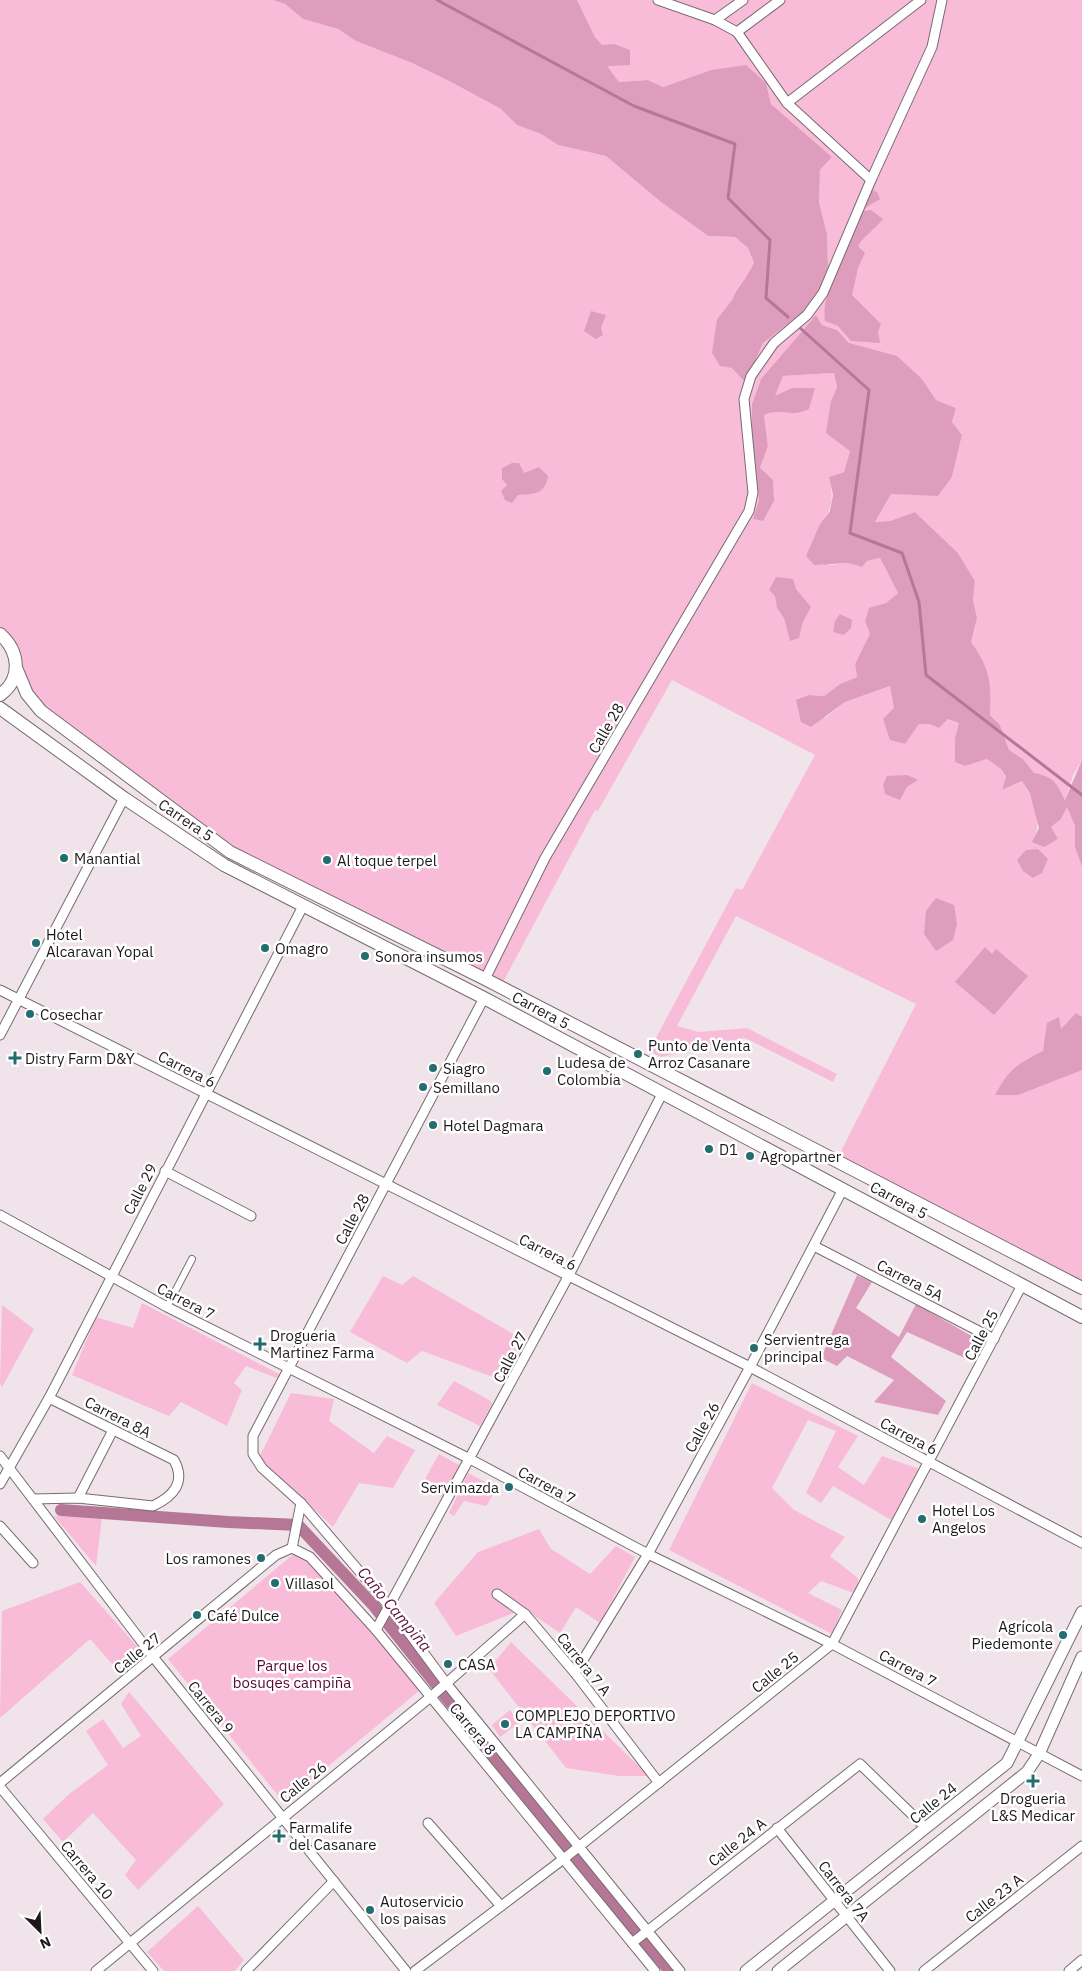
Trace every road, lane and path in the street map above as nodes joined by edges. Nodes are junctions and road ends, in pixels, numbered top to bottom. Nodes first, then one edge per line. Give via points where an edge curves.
1 (658, 0) edge
2 (743, 0) edge
3 (780, 0) edge
4 (921, 0) edge
5 (942, 0) edge
6 (714, 20) junction
7 (737, 32) junction
8 (787, 103) junction
9 (871, 180) junction
10 (0, 634) edge
11 (17, 670) junction
12 (0, 695) edge
13 (0, 708) edge
14 (124, 798) junction
15 (303, 906) junction
16 (485, 979) junction
17 (0, 990) edge
18 (484, 998) junction
19 (18, 1000) junction
20 (0, 1035) edge
21 (205, 1093) junction
22 (662, 1094) junction
23 (165, 1171) junction
24 (385, 1185) junction
25 (843, 1188) junction
26 (0, 1215) edge
27 (251, 1216) dead end
28 (814, 1246) junction
29 (192, 1259) dead end
30 (110, 1277) junction
31 (568, 1277) junction
32 (1022, 1285) junction
33 (1082, 1288) edge
34 (167, 1307) junction
35 (1082, 1317) edge
36 (994, 1339) junction
37 (750, 1367) junction
38 (289, 1370) junction
39 (49, 1398) junction
40 (113, 1430) junction
41 (253, 1454) joint
42 (0, 1456) edge
43 (470, 1459) junction
44 (929, 1462) junction
45 (9, 1467) junction
46 (0, 1484) edge
47 (78, 1498) junction
48 (33, 1499) junction
49 (301, 1503) junction
50 (0, 1526) edge
51 (1082, 1543) edge
52 (292, 1548) junction
53 (648, 1554) junction
54 (34, 1564) dead end
55 (497, 1594) dead end
56 (388, 1609) junction
57 (1082, 1612) edge
58 (525, 1614) junction
59 (378, 1626) junction
60 (832, 1644) junction
61 (1082, 1657) edge
62 (154, 1658) junction
63 (575, 1672) junction
64 (445, 1684) junction
65 (431, 1696) junction
66 (1019, 1742) junction
67 (1039, 1754) junction
68 (1082, 1776) edge
69 (0, 1783) edge
70 (659, 1783) junction
71 (0, 1787) edge
72 (282, 1817) junction
73 (428, 1823) dead end
74 (777, 1828) junction
75 (926, 1828) junction
76 (1082, 1846) edge
77 (576, 1847) junction
78 (564, 1857) junction
79 (334, 1881) junction
80 (835, 1902) junction
81 (501, 1906) junction
82 (847, 1917) junction
83 (639, 1937) junction
84 (131, 1944) junction
85 (1082, 1960) edge
86 (96, 1971) edge
87 (153, 1971) edge
88 (246, 1971) edge
89 (406, 1971) edge
90 (415, 1971) edge
91 (655, 1971) edge
92 (680, 1971) edge
93 (746, 1971) edge
94 (778, 1971) edge
95 (890, 1971) edge
96 (924, 1971) edge
97 (1069, 1971) edge

1 - 6 street
2 - 6 street
3 - 7 street
4 - 8 street
5 - 9 street via 932,47
6 - 7 street
7 - 8 street
8 - 9 street
9 - 16 street, Calle 28 via 823,293 807,315 774,343 751,376 744,399 753,493 748,511 545,858
10 - 11 main road, Carrera 5 via 10,643 16,656
11 - 12 main road via 12,683
11 - 16 main road, Carrera 5 via 26,694 41,711 230,852
13 - 14 main road, Carrera 5
14 - 15 main road, Carrera 5 via 224,865
14 - 19 street
15 - 18 main road, Carrera 5
15 - 21 street, Calle 29
16 - 33 main road, Carrera 5
17 - 19 street, Carrera 6
18 - 22 main road, Carrera 5
18 - 24 street, Calle 28
19 - 20 street
19 - 21 street, Carrera 6
21 - 23 street, Calle 29
21 - 24 street, Carrera 6
22 - 25 main road, Carrera 5
22 - 31 street, Calle 27
23 - 27 street
23 - 30 street, Calle 29
24 - 31 street, Carrera 6
24 - 38 street, Calle 28
25 - 28 street, Calle 26
25 - 32 main road, Carrera 5
26 - 30 street, Carrera 7
28 - 36 street, Carrera 5A
28 - 37 street, Calle 26
29 - 34 street
30 - 34 street, Carrera 7
30 - 39 street, Calle 29
31 - 37 street, Carrera 6
31 - 43 street, Calle 27
32 - 35 main road, Carrera 5
32 - 36 street, Calle 25
34 - 38 street, Carrera 7
36 - 44 street, Calle 25
37 - 44 street, Carrera 6
37 - 53 street, Calle 26
38 - 41 street, Calle 28 via 253,1436
38 - 43 street, Carrera 7
39 - 40 street, Carrera 8A
39 - 45 street, Calle 29
40 - 47 street
40 - 47 street, Carrera 8A via 174,1460 180,1471 178,1486 164,1501 153,1506
41 - 49 street, Carrera 8 via 262,1468
42 - 45 street, Carrera 9
43 - 53 street, Carrera 7
43 - 56 street, Calle 27
44 - 51 street, Carrera 6
44 - 60 street, Calle 25
45 - 46 street, Calle 29
45 - 48 street, Carrera 9
47 - 48 street
48 - 62 street, Carrera 9
49 - 52 street
49 - 56 street, Carrera 8
50 - 54 street
52 - 59 street, Carrera 8 via 310,1556
52 - 62 street, Calle 27 via 276,1555
53 - 60 street, Carrera 7
53 - 63 street, Calle 26
55 - 58 street, Carrera 7 A
56 - 59 street, Calle 27
56 - 64 street, Carrera 8
57 - 66 street, Calle 24
58 - 63 street, Carrera 7 A
58 - 64 street, Calle 26
59 - 65 street, Carrera 8
60 - 66 street, Carrera 7
60 - 70 street, Calle 25
61 - 67 street
62 - 69 street, Calle 27
62 - 72 street, Carrera 9
63 - 70 street, Carrera 7 A
64 - 65 street, Calle 26
64 - 77 street, Carrera 8
65 - 72 street, Calle 26
65 - 78 street, Carrera 8
66 - 67 street, Carrera 7
66 - 75 street, Calle 24 via 1007,1762
67 - 68 street, Carrera 7
67 - 82 street via 1027,1772
70 - 77 street, Calle 25
71 - 84 street, Carrera 10
72 - 79 street, Carrera 9
72 - 84 street, Calle 26
73 - 81 street
74 - 75 street, Calle 24 A via 860,1764
74 - 80 street, Carrera 7A
74 - 83 street, Calle 24 A
75 - 80 street, Calle 24
76 - 96 street, Calle 23 A
77 - 78 street, Calle 25
77 - 83 street, Carrera 8
78 - 81 street, Calle 25
78 - 83 street, Carrera 8
79 - 88 street
79 - 89 street, Carrera 9
80 - 82 street, Carrera 7A
80 - 93 street, Calle 24
81 - 90 street, Calle 25
82 - 94 street
82 - 95 street, Carrera 7A
83 - 91 street, Carrera 8
83 - 92 street, Carrera 8
84 - 86 street, Calle 26
84 - 87 street, Carrera 10
85 - 97 street

